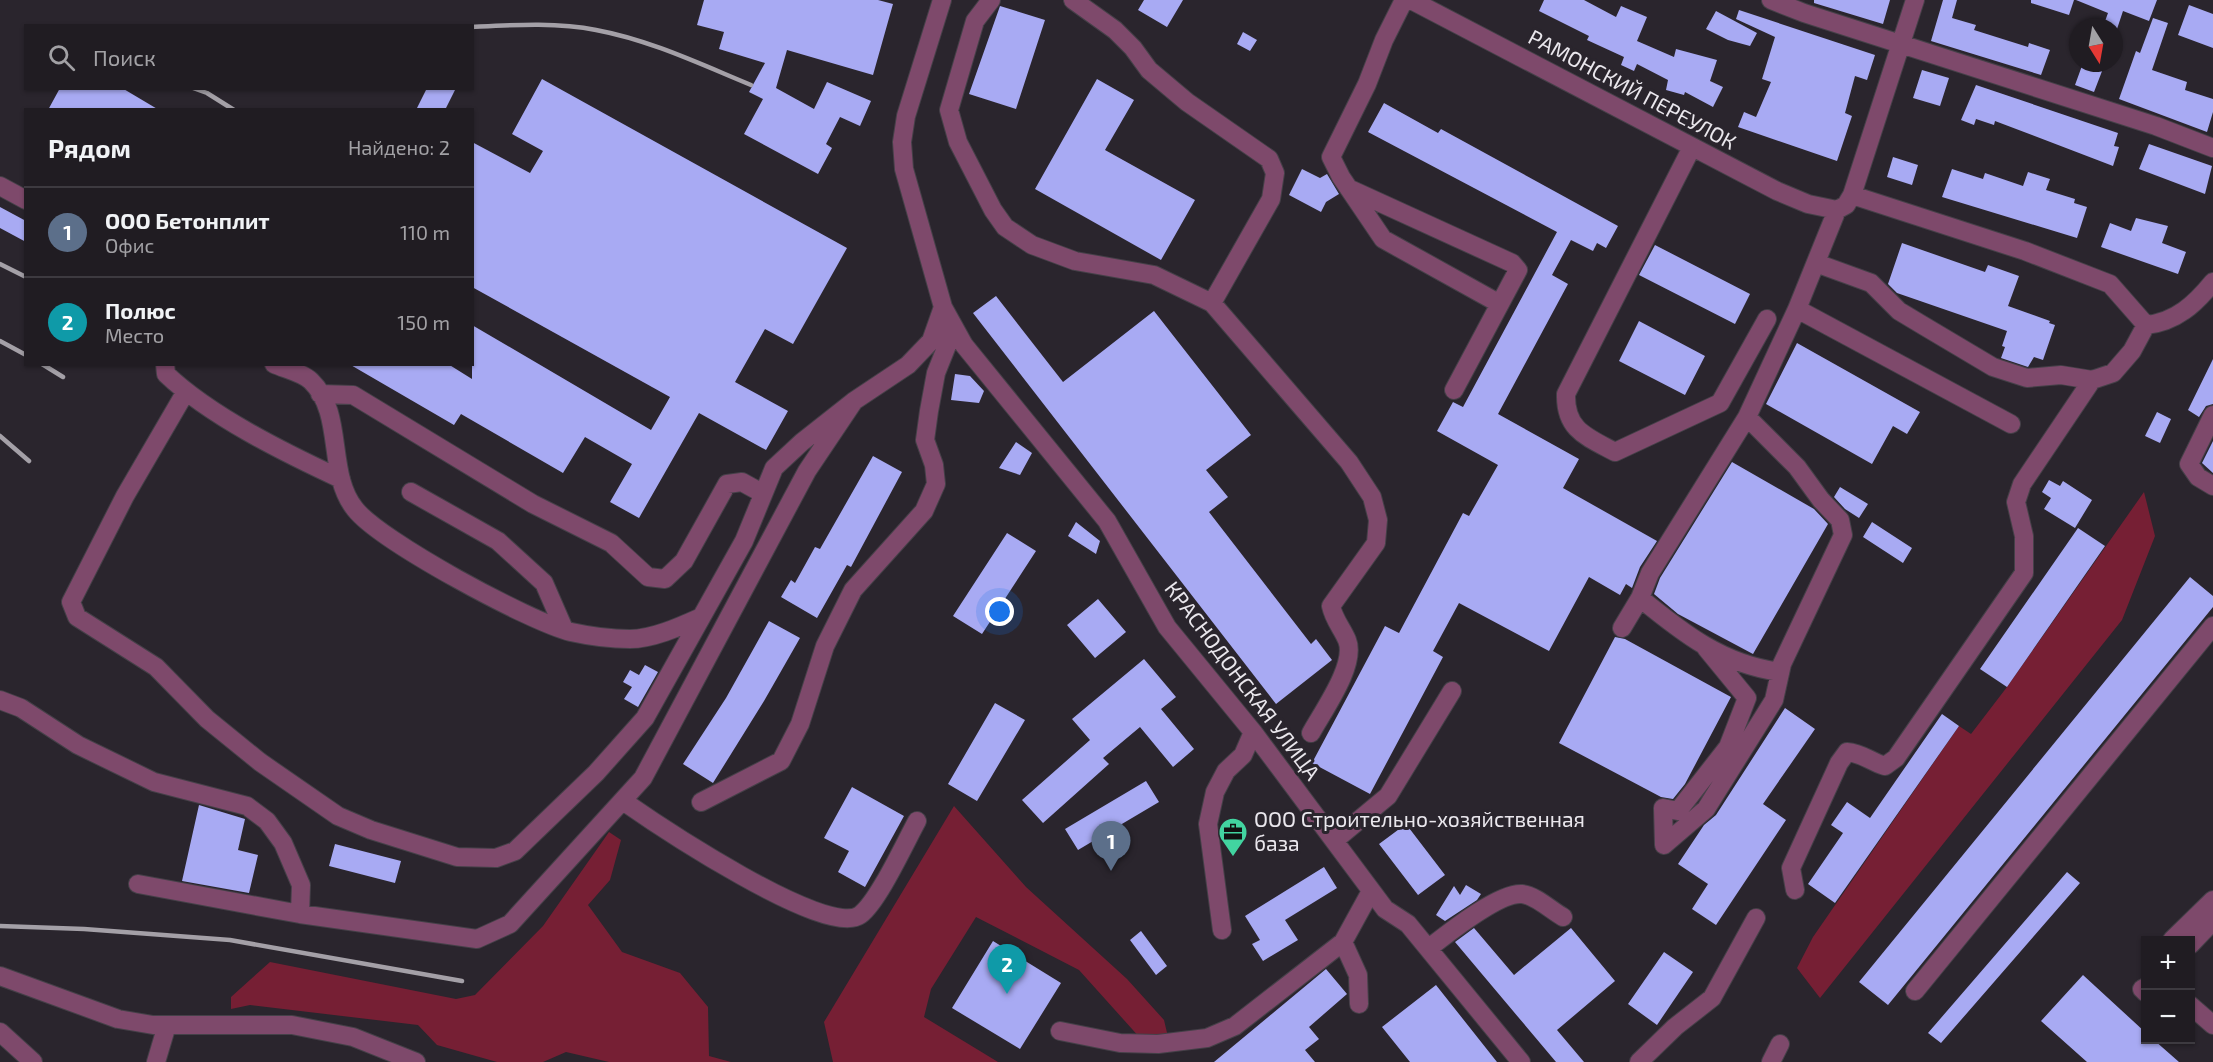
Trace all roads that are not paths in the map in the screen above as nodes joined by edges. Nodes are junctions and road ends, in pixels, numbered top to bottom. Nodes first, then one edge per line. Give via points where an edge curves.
1 (942, 0) edge
2 (991, 0) edge
3 (1073, 0) edge
4 (1404, 0) edge
5 (1411, 0) edge
6 (1771, 0) edge
7 (1915, 0) edge
8 (1900, 43) junction
9 (1692, 147) junction
10 (2213, 148) edge
11 (0, 186) edge
12 (1348, 188) junction
13 (1852, 195) junction
14 (24, 199) edge
15 (1837, 210) junction
16 (1816, 263) junction
17 (2213, 282) edge
18 (1212, 303) junction
19 (1500, 304) junction
20 (943, 307) junction
21 (1797, 309) junction
22 (1767, 319) dead end
23 (2146, 325) junction
24 (954, 328) junction
25 (165, 366) edge
26 (278, 366) edge
27 (2092, 380) junction
28 (1454, 390) dead end
29 (185, 393) junction
30 (320, 394) junction
31 (854, 401) junction
32 (2213, 415) edge
33 (1747, 417) junction
34 (2011, 424) dead end
35 (341, 479) junction
36 (2213, 486) edge
37 (411, 492) dead end
38 (762, 493) junction
39 (1640, 598) junction
40 (699, 618) junction
41 (2213, 626) edge
42 (1622, 628) dead end
43 (564, 629) junction
44 (1706, 648) junction
45 (1780, 672) junction
46 (1452, 691) dead end
47 (0, 700) edge
48 (1253, 732) junction
49 (1311, 733) dead end
50 (623, 801) junction
51 (701, 802) dead end
52 (916, 821) dead end
53 (1335, 840) junction
54 (138, 884) dead end
55 (1795, 890) dead end
56 (1371, 891) junction
57 (2213, 900) edge
58 (300, 914) junction
59 (1563, 917) dead end
60 (1756, 918) dead end
61 (2213, 921) edge
62 (1222, 930) dead end
63 (2176, 936) edge
64 (2195, 940) edge
65 (1343, 942) junction
66 (1429, 948) junction
67 (0, 976) edge
68 (1915, 991) dead end
69 (1359, 1004) dead end
70 (2195, 1009) edge
71 (167, 1025) junction
72 (2213, 1025) edge
73 (1060, 1031) dead end
74 (0, 1032) edge
75 (1780, 1044) dead end
76 (33, 1062) edge
77 (156, 1062) edge
78 (416, 1062) edge
79 (1521, 1062) edge
80 (1639, 1062) edge
81 (1771, 1062) edge

1 - 20 street, КРАСНОДОНСКАЯ УЛИЦА via 906,116 902,142 904,169
2 - 18 street via 975,21 949,110 957,142 1005,227 1032,245 1075,261 1154,276
3 - 18 street via 1115,30 1149,70 1187,102 1269,159 1275,173 1271,199
4 - 12 street via 1331,157
5 - 9 street, РАМОНСКИЙ ПЕРЕУЛОК
6 - 8 street
7 - 8 street
8 - 10 street
8 - 13 street
9 - 15 street, РАМОНСКИЙ ПЕРЕУЛОК via 1787,195 1815,207
9 - 22 street via 1566,394 1565,410 1578,432 1615,452 1720,404
11 - 14 street
12 - 19 street via 1383,239
12 - 19 street via 1512,262 1518,270
13 - 15 street
13 - 23 street via 2025,251 2110,284
15 - 16 street
16 - 21 street
16 - 27 street via 1871,283 1899,311 1993,367 2027,378 2061,375
17 - 23 street via 2195,304 2164,323
18 - 49 street via 1349,462 1372,497 1378,520 1376,543 1331,606 1347,639 1350,656
19 - 28 street
20 - 24 street, КРАСНОДОНСКАЯ УЛИЦА
20 - 31 street via 930,341 908,365
21 - 33 street
21 - 34 street
23 - 27 street via 2132,351 2113,373
24 - 48 street, КРАСНОДОНСКАЯ УЛИЦА via 1107,521 1167,627
24 - 51 street via 938,366 929,411 925,440 936,484 924,511 853,590 825,646 800,724 781,761
25 - 29 street via 166,374
26 - 30 street via 310,380
27 - 55 street via 2022,484 2016,502 2024,536 2024,573 1896,758 1885,766 1869,762 1862,754 1847,752 1839,763 1791,868
29 - 35 street
29 - 40 street via 125,495 71,602 77,617 156,667 207,719 260,762 338,816 457,857 496,858 515,851 596,773 645,718
30 - 35 street via 328,412
30 - 38 street via 353,395 533,504 610,543 648,577 665,579 684,561 727,484 742,482
31 - 38 street via 774,468
31 - 50 street via 807,471 643,777
32 - 36 street via 2189,464 2198,477
33 - 39 street via 1650,573
33 - 45 street via 1797,466 1840,520 1843,535
35 - 43 street via 355,509 390,538 518,611
37 - 43 street via 498,541 544,583
38 - 40 street via 744,541
39 - 42 street
39 - 44 street
40 - 43 street via 632,639
41 - 68 street
44 - 45 street via 1754,668
44 - 45 street via 1747,698 1728,747 1711,771 1678,811 1663,808 1664,844 1706,809 1774,700
46 - 53 street via 1388,796
47 - 58 street via 21,708 78,745 154,782 247,806 267,821 283,843 301,885
48 - 53 street, КРАСНОДОНСКАЯ УЛИЦА
48 - 62 street via 1243,755 1226,771 1215,792 1208,824
50 - 52 street via 767,891 843,920 860,916 871,902
50 - 58 street via 510,924 477,939
53 - 56 street, КРАСНОДОНСКАЯ УЛИЦА
54 - 58 street
56 - 65 street
56 - 66 street, КРАСНОДОНСКАЯ УЛИЦА
57 - 63 street
59 - 66 street via 1526,895 1516,895 1486,909
60 - 80 street via 1712,998
61 - 64 street
65 - 69 street via 1358,975
65 - 73 street via 1235,1026 1207,1038 1158,1044 1120,1043
66 - 79 street, КРАСНОДОНСКАЯ УЛИЦА
67 - 71 street via 118,1018
70 - 72 street
71 - 77 street
71 - 78 street via 292,1025 353,1037
74 - 76 street
75 - 81 street

